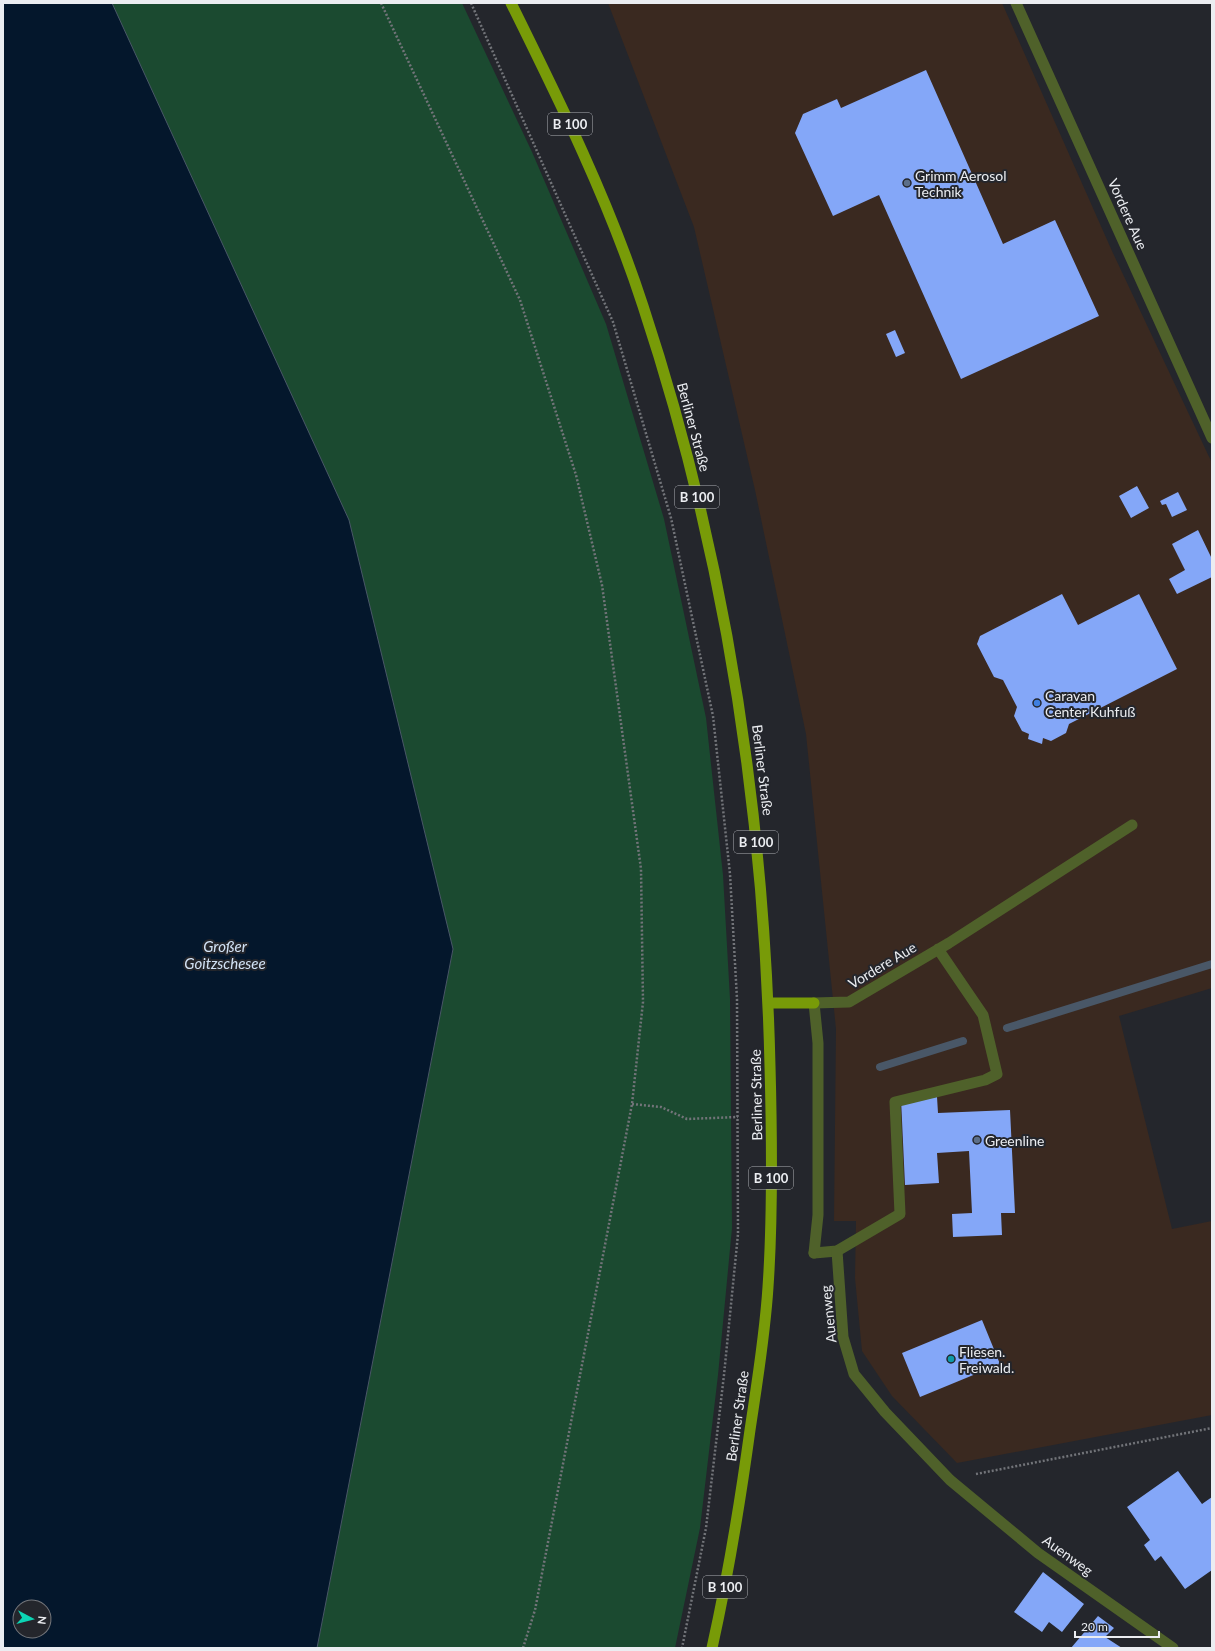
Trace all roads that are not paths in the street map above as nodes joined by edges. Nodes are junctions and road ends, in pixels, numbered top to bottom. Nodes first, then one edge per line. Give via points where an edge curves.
1 (511, 3) edge
2 (1016, 3) edge
3 (1212, 438) edge
4 (1132, 825) dead end
5 (938, 949) junction
6 (769, 1003) junction
7 (814, 1003) junction
8 (837, 1251) junction
9 (712, 1648) edge
10 (1173, 1648) edge

1 - 6 main road, Berliner Straße / B 100 via 552,85 604,202 643,304 682,438 721,604 741,716 755,830
2 - 3 street, Vordere Aue
4 - 5 street, Vordere Aue
5 - 7 street, Vordere Aue via 849,1002
5 - 8 street via 983,1015 997,1074 985,1080 895,1102 900,1214
6 - 7 main road
6 - 9 main road, Berliner Straße / B 100 via 772,1152 768,1292 762,1352 736,1526
7 - 8 street via 818,1043 818,1215 814,1253
8 - 10 street, Auenweg via 843,1337 854,1374 885,1412 950,1480 1038,1552

